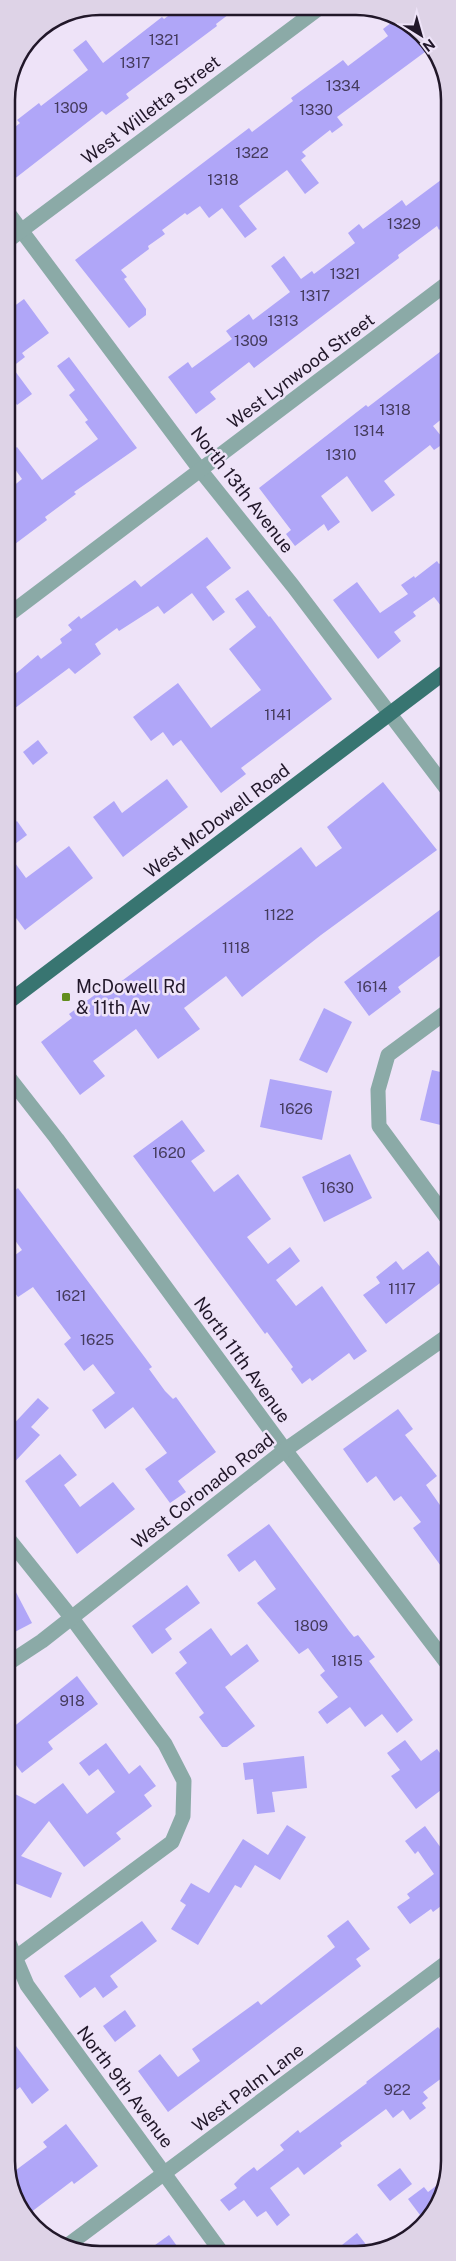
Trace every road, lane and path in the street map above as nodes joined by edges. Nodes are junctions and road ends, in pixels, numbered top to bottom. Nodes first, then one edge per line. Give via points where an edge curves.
1 (310, 15) edge
2 (15, 221) edge
3 (22, 230) junction
4 (15, 235) edge
5 (441, 288) edge
6 (201, 471) junction
7 (15, 610) edge
8 (441, 675) edge
9 (391, 714) junction
10 (441, 781) edge
11 (15, 997) edge
12 (441, 1016) edge
13 (15, 1086) edge
14 (441, 1210) edge
15 (441, 1340) edge
16 (285, 1450) junction
17 (15, 1547) edge
18 (71, 1617) junction
19 (441, 1655) edge
20 (15, 1659) edge
21 (15, 1958) edge
22 (15, 1967) edge
23 (441, 1967) edge
24 (165, 2173) junction
25 (73, 2241) edge
26 (217, 2246) edge

1 - 3 street, West Willetta Street
2 - 3 street, North 13th Avenue
3 - 4 street, West Willetta Street
3 - 6 street, North 13th Avenue
5 - 6 street, West Lynwood Street
6 - 7 street, West Lynwood Street
6 - 9 street, North 13th Avenue
8 - 9 main road, West McDowell Road
9 - 10 street, North 13th Avenue
9 - 11 main road, West McDowell Road
12 - 14 street via 388,1055 378,1090 379,1126
13 - 16 street, North 11th Avenue
15 - 16 street, West Coronado Road
16 - 18 street, West Coronado Road
16 - 19 street, North 11th Avenue
17 - 18 street
18 - 20 street, West Coronado Road
18 - 21 street via 165,1744 184,1781 183,1816 172,1842
22 - 24 street, North 9th Avenue
23 - 24 street, West Palm Lane
24 - 25 street, West Palm Lane
24 - 26 street, North 9th Avenue

